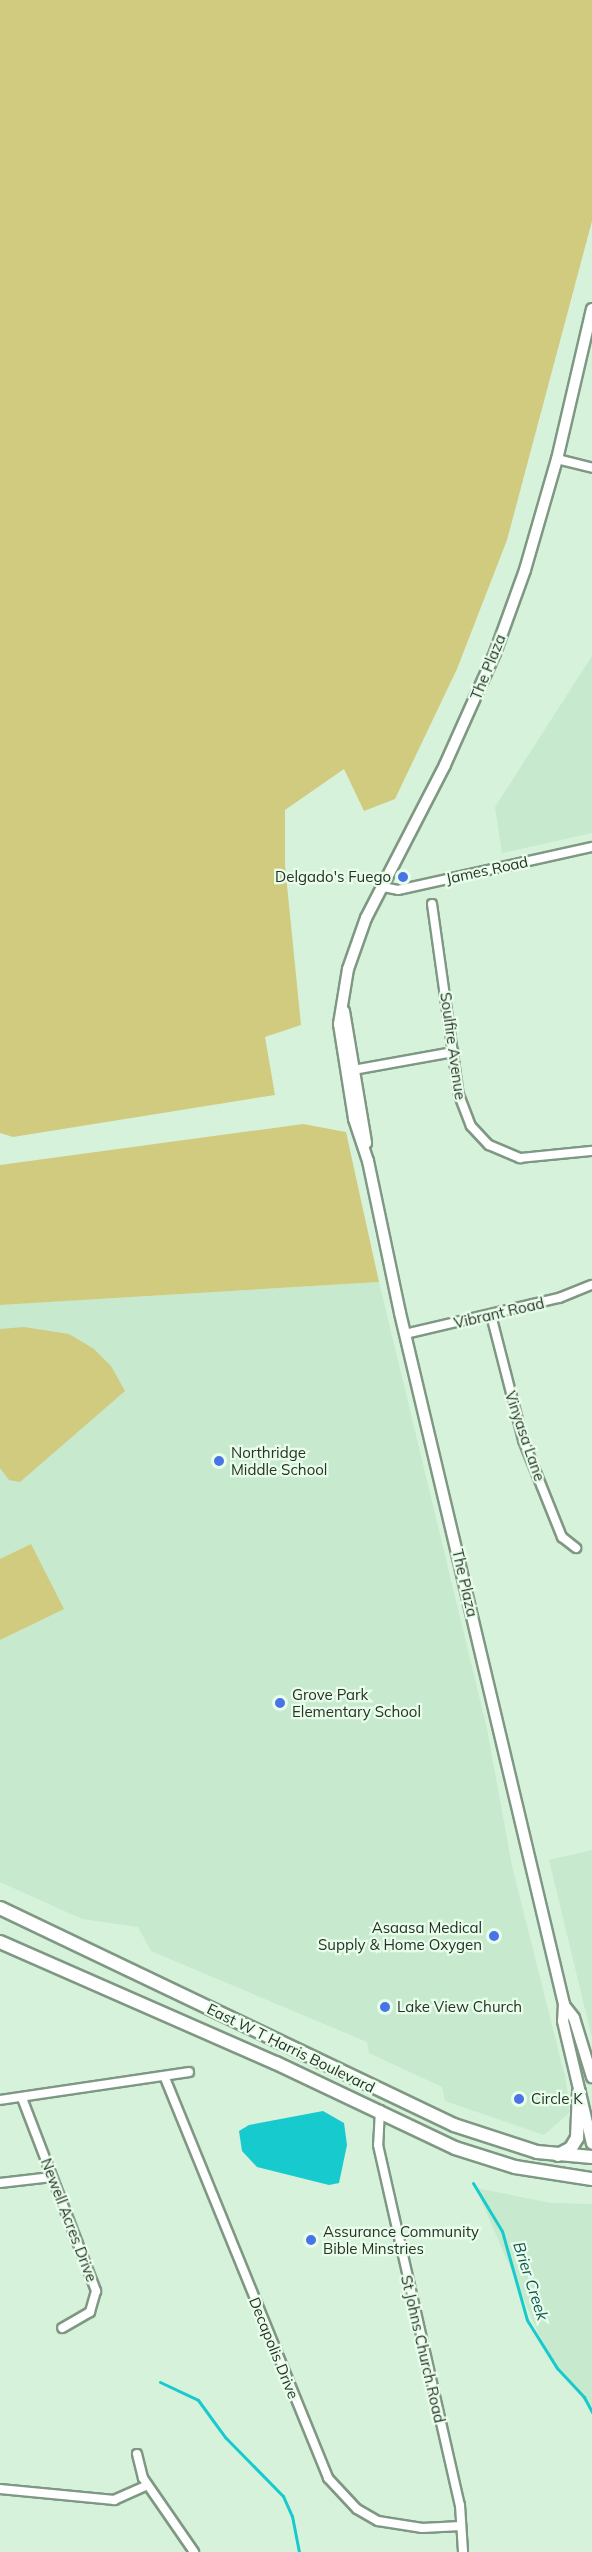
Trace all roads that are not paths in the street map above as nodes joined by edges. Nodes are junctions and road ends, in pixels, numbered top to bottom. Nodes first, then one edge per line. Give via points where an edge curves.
1 (592, 309) edge
2 (557, 459) junction
3 (592, 468) edge
4 (592, 847) edge
5 (383, 887) junction
6 (432, 904) dead end
7 (343, 1008) junction
8 (453, 1052) junction
9 (353, 1070) junction
10 (592, 1151) edge
11 (368, 1161) junction
12 (592, 1285) edge
13 (491, 1315) junction
14 (405, 1334) junction
15 (576, 1548) dead end
16 (0, 1908) edge
17 (0, 1942) edge
18 (564, 2004) junction
19 (189, 2072) dead end
20 (592, 2077) edge
21 (165, 2078) junction
22 (579, 2092) junction
23 (22, 2098) junction
24 (0, 2100) edge
25 (380, 2110) junction
26 (592, 2144) edge
27 (558, 2155) junction
28 (592, 2157) edge
29 (52, 2177) junction
30 (592, 2179) edge
31 (0, 2183) edge
32 (62, 2328) dead end
33 (137, 2454) dead end
34 (147, 2485) junction
35 (0, 2490) edge
36 (461, 2526) junction
37 (194, 2552) edge
38 (463, 2552) edge

1 - 2 street, The Plaza
2 - 3 street
2 - 5 street, The Plaza via 537,533 495,653 445,765
4 - 5 street, James Road via 398,890
5 - 7 street, The Plaza via 353,952
6 - 8 street, Soulfire Avenue
7 - 9 street, The Plaza
7 - 11 street, The Plaza via 339,1024 344,1071
8 - 9 street
8 - 10 street, Soulfire Avenue via 464,1111 471,1126 489,1144 504,1153 529,1158
9 - 11 street, The Plaza via 364,1117
11 - 14 street, The Plaza
12 - 13 street, Vibrant Road via 570,1295
13 - 14 street, Vibrant Road
13 - 15 street, Vinyasa Lane via 523,1440 562,1537
14 - 18 street, The Plaza
16 - 27 main road, East W T Harris Boulevard via 446,2122 504,2143
17 - 25 main road, East W T Harris Boulevard
18 - 20 street, The Plaza via 574,2018
18 - 22 street, The Plaza via 563,2021
19 - 21 street
21 - 23 street
21 - 36 street, Decapolis Drive via 328,2478 357,2509 378,2521 422,2528
22 - 26 street, The Plaza
22 - 27 main road via 577,2138 571,2148
23 - 24 street
23 - 29 street, Newell Acres Drive
25 - 30 main road, East W T Harris Boulevard via 455,2148 497,2162
25 - 36 street, St Johns Church Road via 378,2145 460,2505
27 - 28 main road, East W T Harris Boulevard
29 - 31 street
29 - 32 street, Newell Acres Drive via 96,2291 90,2312
33 - 34 street
34 - 35 street via 114,2500
34 - 37 street
36 - 38 street, St Johns Church Road

